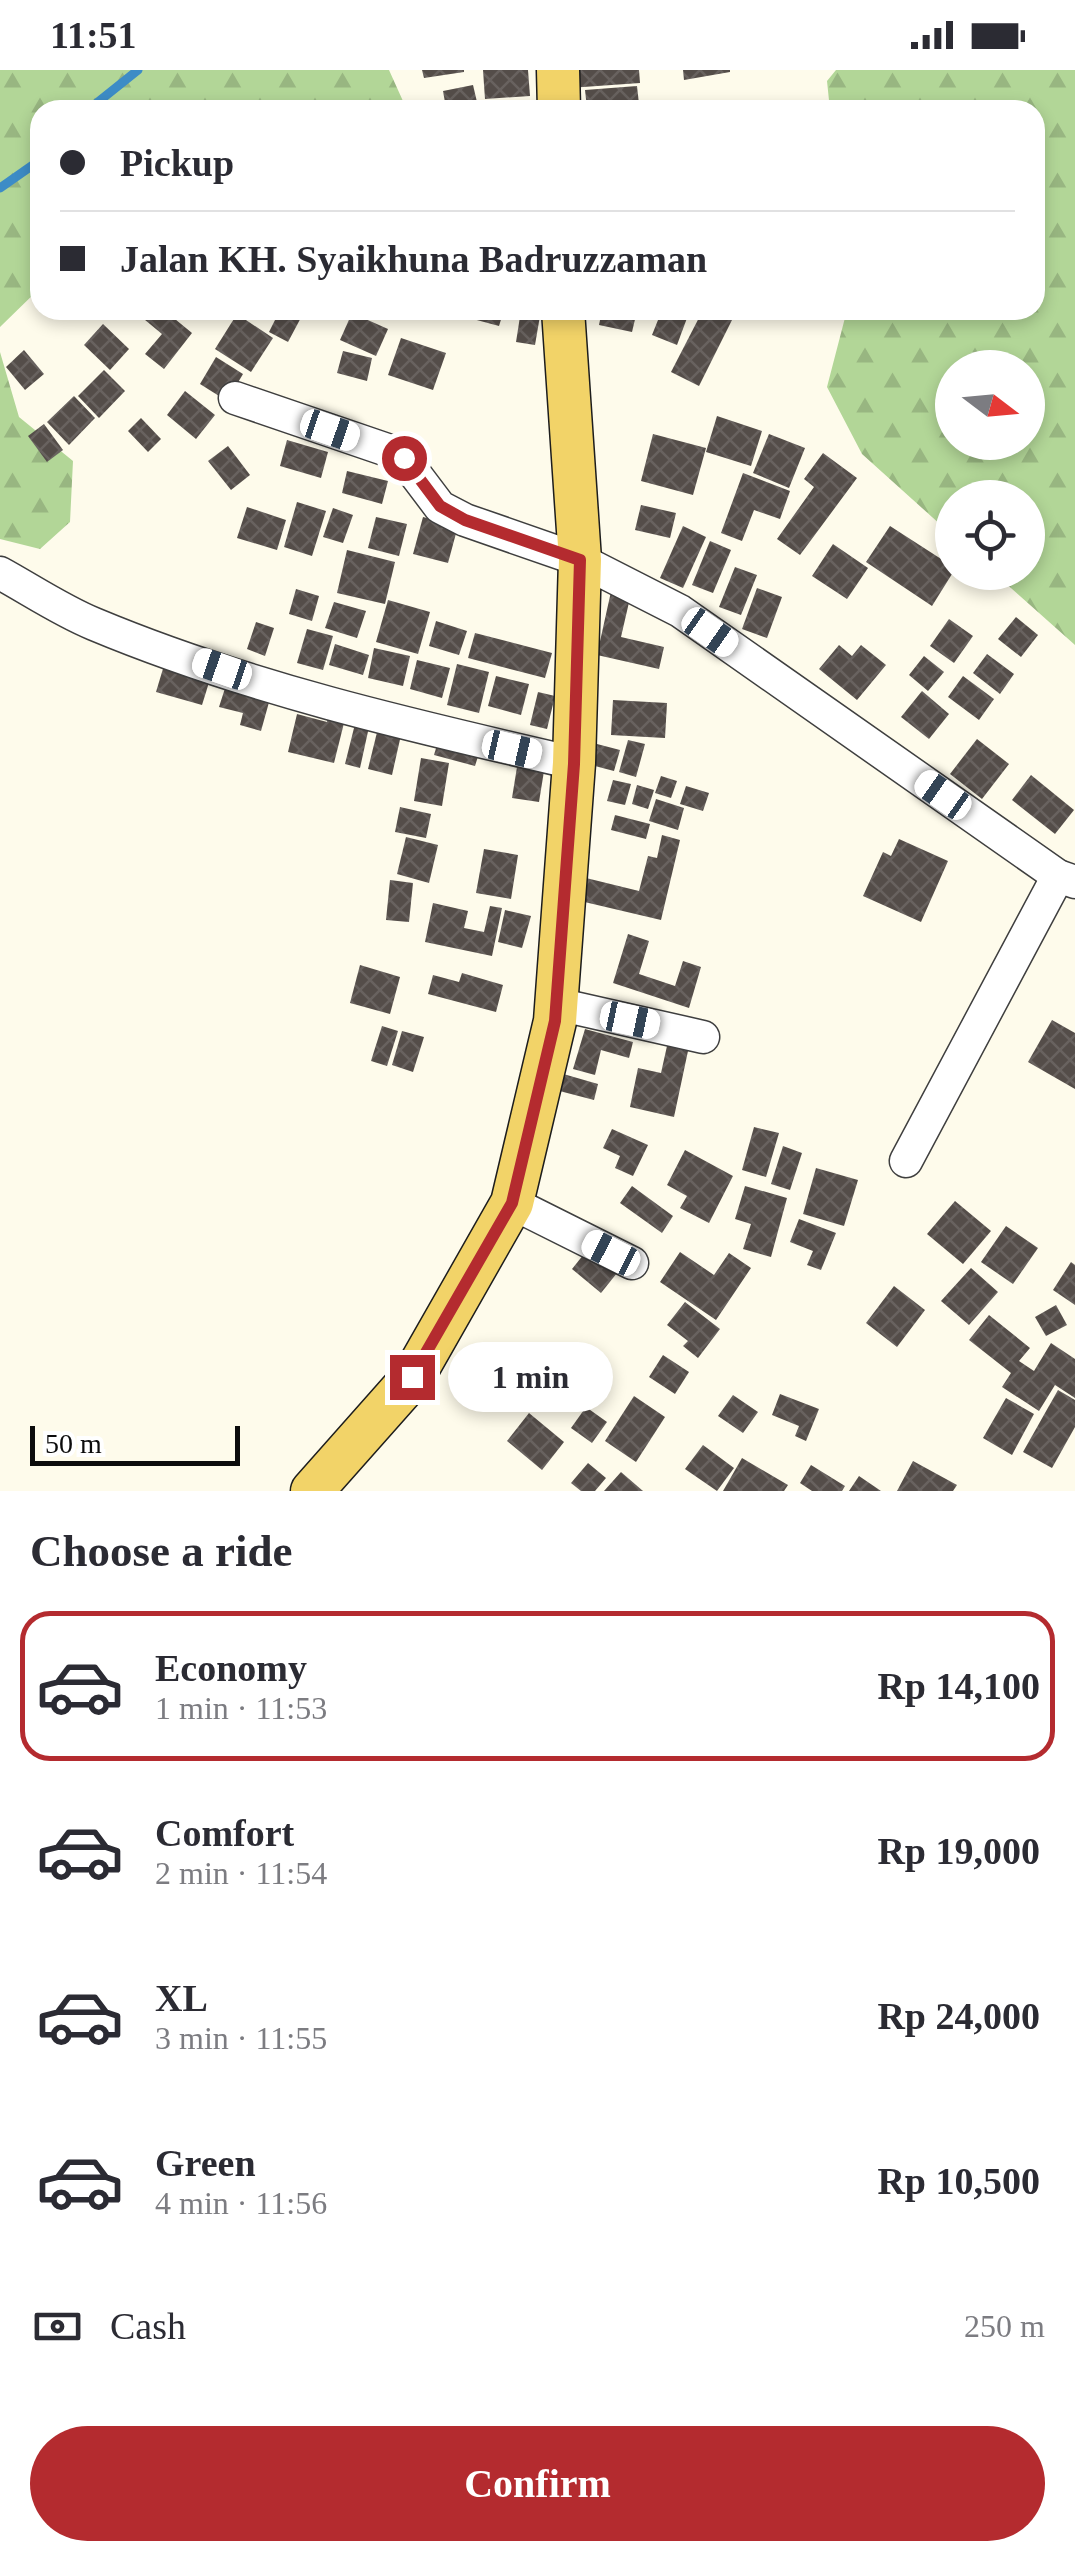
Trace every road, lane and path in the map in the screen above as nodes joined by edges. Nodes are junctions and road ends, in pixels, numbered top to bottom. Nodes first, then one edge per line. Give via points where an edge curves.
1 (564, 320) edge
2 (235, 398) dead end
3 (580, 560) junction
4 (0, 572) edge
5 (574, 764) junction
6 (1066, 879) edge
7 (557, 1004) junction
8 (703, 1036) dead end
9 (906, 1161) dead end
10 (512, 1203) junction
11 (632, 1264) dead end
12 (312, 1491) edge

1 - 3 main road
2 - 3 street via 394,452 440,506
3 - 5 main road
3 - 6 street via 680,611
4 - 5 street via 92,623 222,669
5 - 7 main road
6 - 9 street
7 - 8 street
7 - 10 main road
10 - 11 street
10 - 12 main road via 412,1377

